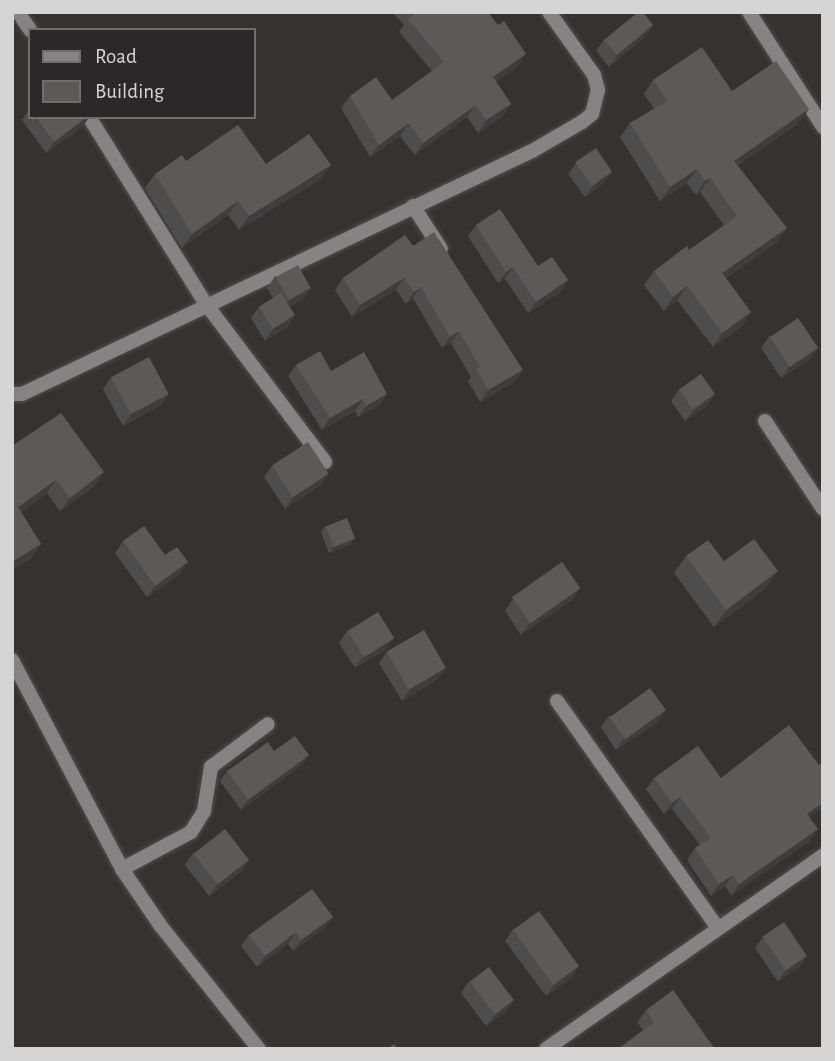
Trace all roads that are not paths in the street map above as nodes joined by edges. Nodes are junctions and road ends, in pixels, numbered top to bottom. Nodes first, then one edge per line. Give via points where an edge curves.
1 (18, 12) edge
2 (549, 12) edge
3 (749, 12) edge
4 (29, 28) edge
5 (90, 119) edge
6 (823, 127) edge
7 (413, 206) junction
8 (451, 264) edge
9 (206, 304) junction
10 (12, 394) edge
11 (765, 421) dead end
12 (325, 462) edge
13 (823, 509) edge
14 (12, 660) edge
15 (556, 701) dead end
16 (268, 724) dead end
17 (823, 856) edge
18 (122, 869) junction
19 (717, 927) junction
20 (259, 1049) edge
21 (546, 1049) edge

1 - 4 street
2 - 7 street via 594,75 598,90 592,114 532,151
3 - 6 street
5 - 9 street
7 - 8 street
7 - 9 street
9 - 10 street via 22,394
9 - 12 street
11 - 13 street
14 - 18 street
15 - 19 street
16 - 18 street via 211,767 204,811 191,832
17 - 19 street
18 - 20 street
19 - 21 street

